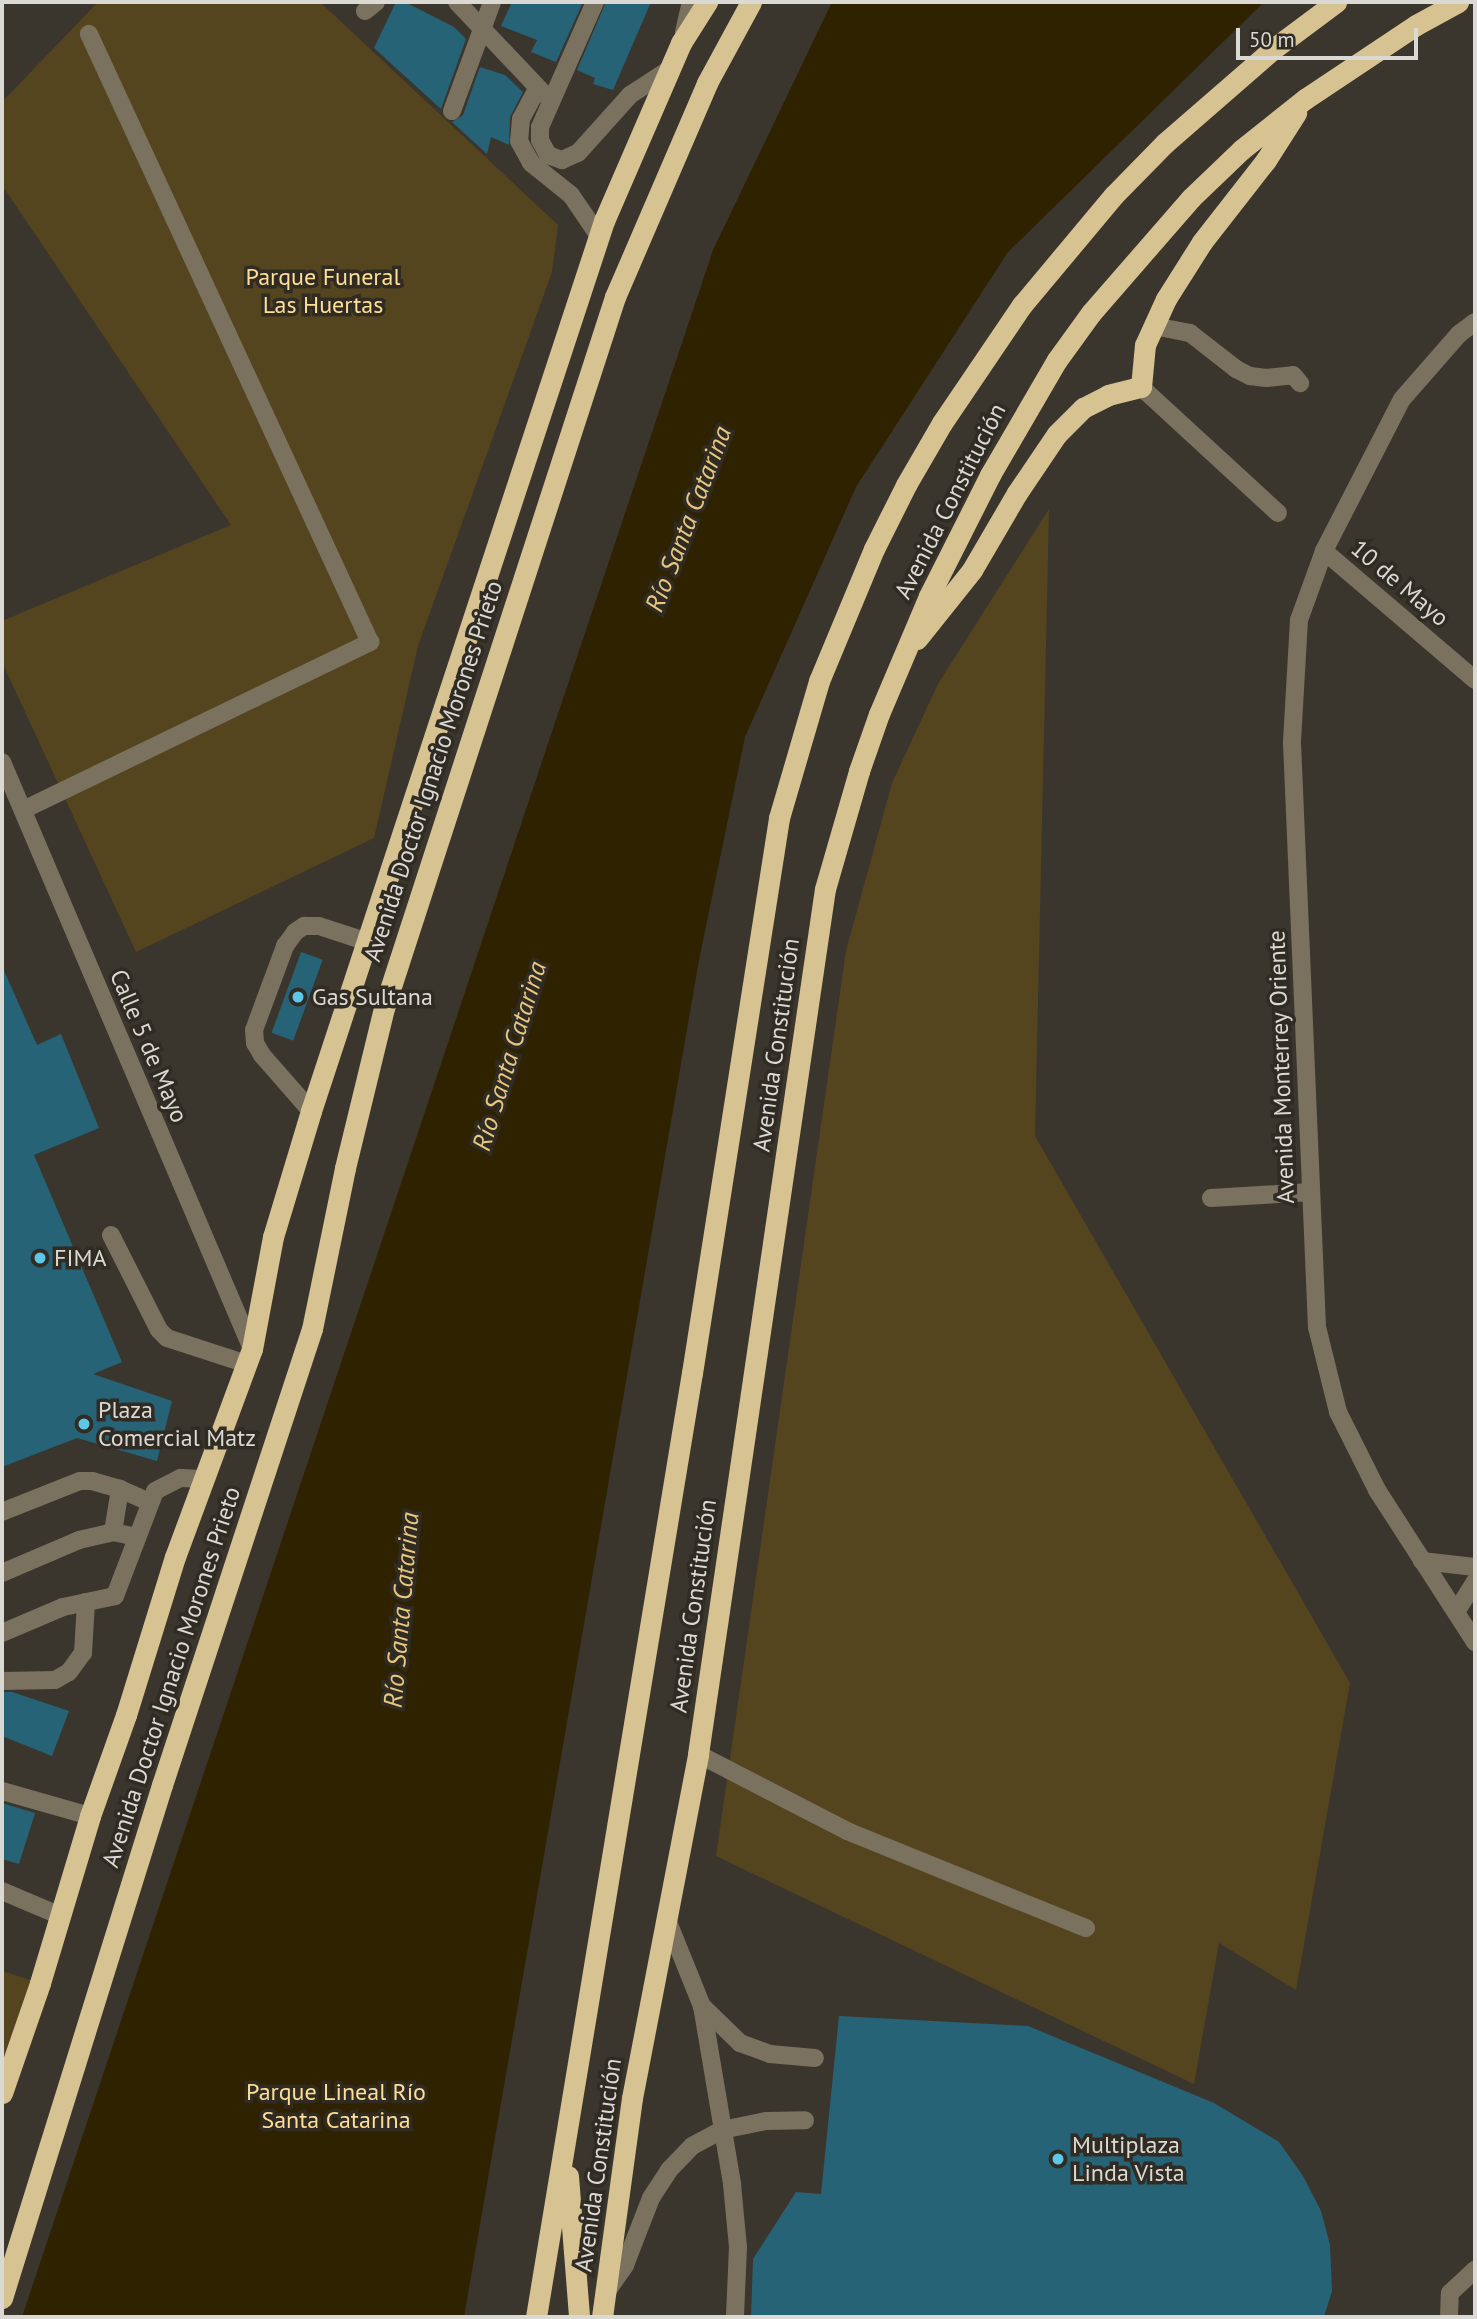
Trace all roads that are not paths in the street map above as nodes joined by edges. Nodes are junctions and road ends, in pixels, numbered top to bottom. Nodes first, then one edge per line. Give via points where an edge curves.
1 (457, 2) edge
2 (492, 2) edge
3 (595, 2) edge
4 (691, 2) edge
5 (707, 2) edge
6 (751, 2) edge
7 (1336, 2) edge
8 (1458, 2) edge
9 (482, 28) junction
10 (89, 34) dead end
11 (681, 43) junction
12 (670, 69) junction
13 (537, 89) junction
14 (1305, 99) junction
15 (552, 101) junction
16 (452, 111) dead end
17 (599, 236) junction
18 (1475, 322) edge
19 (1154, 326) junction
20 (1300, 383) dead end
21 (1141, 387) junction
22 (1278, 513) dead end
23 (1324, 551) junction
24 (902, 657) junction
25 (1475, 680) edge
26 (2, 762) edge
27 (13, 801) edge
28 (365, 941) junction
29 (311, 1111) junction
30 (1311, 1192) junction
31 (1211, 1198) dead end
32 (111, 1234) dead end
33 (250, 1356) junction
34 (202, 1479) junction
35 (120, 1489) junction
36 (149, 1502) junction
37 (2, 1512) edge
38 (113, 1532) junction
39 (136, 1537) junction
40 (1422, 1561) junction
41 (1475, 1567) edge
42 (2, 1573) edge
43 (1475, 1583) edge
44 (86, 1602) junction
45 (1456, 1612) junction
46 (2, 1633) edge
47 (1475, 1642) edge
48 (2, 1681) edge
49 (698, 1754) junction
50 (2, 1791) edge
51 (90, 1816) junction
52 (2, 1891) edge
53 (61, 1916) junction
54 (666, 1917) junction
55 (1086, 1928) dead end
56 (702, 2006) junction
57 (815, 2058) dead end
58 (2, 2093) edge
59 (805, 2120) dead end
60 (722, 2130) junction
61 (566, 2141) junction
62 (1475, 2270) edge
63 (605, 2294) junction
64 (2, 2298) edge
65 (536, 2317) edge
66 (579, 2317) edge
67 (602, 2317) edge
68 (735, 2317) edge
69 (1449, 2317) edge

1 - 9 street
2 - 9 street
3 - 15 street
4 - 11 street
5 - 11 highway, Avenida Doctor Ignacio Morones Prieto
6 - 64 highway, Avenida Doctor Ignacio Morones Prieto via 707,83 615,297 384,1008 312,1329 162,1785
7 - 61 highway, Avenida Constitución via 1264,56 1165,143 1106,204 1022,305 906,485 819,681 779,818
8 - 14 highway, Avenida Constitución
9 - 13 street
9 - 16 street
10 - 27 street via 370,642
11 - 12 highway, Avenida Doctor Ignacio Morones Prieto
12 - 15 street via 630,95 578,153 562,160 548,155 540,140 540,127
12 - 17 highway, Avenida Doctor Ignacio Morones Prieto
13 - 15 street
13 - 17 street via 521,119 519,141 531,163 572,195
14 - 19 highway via 1266,160 1202,242
14 - 24 highway, Avenida Constitución via 1191,198 1091,313 1057,360 990,475
17 - 28 highway, Avenida Doctor Ignacio Morones Prieto
18 - 23 street, Avenida Monterrey Oriente via 1402,399
19 - 20 street via 1190,333 1250,376 1293,375
19 - 21 highway via 1145,345
21 - 22 street
21 - 24 highway via 1108,395 1083,408 1057,434 972,570
23 - 25 street, 10 de Mayo
23 - 30 street, Avenida Monterrey Oriente via 1299,620 1292,743
24 - 49 highway, Avenida Constitución via 859,771 825,890
26 - 27 street, Calle 5 de Mayo
27 - 33 street, Calle 5 de Mayo
28 - 29 highway, Avenida Doctor Ignacio Morones Prieto
28 - 29 street via 319,926 304,926 295,932 285,946 254,1030 262,1055
29 - 33 highway, Avenida Doctor Ignacio Morones Prieto via 273,1237
30 - 31 street
30 - 40 street, Avenida Monterrey Oriente via 1317,1327 1338,1412 1377,1490
32 - 33 street via 167,1338
33 - 34 highway, Avenida Doctor Ignacio Morones Prieto
34 - 36 street via 181,1478 164,1485
34 - 51 highway, Avenida Doctor Ignacio Morones Prieto
35 - 36 street
35 - 37 street via 80,1481
35 - 38 street
36 - 39 street
38 - 39 street
38 - 42 street
39 - 44 street via 114,1596
40 - 41 street
40 - 45 street, Avenida Monterrey Oriente
43 - 45 street
44 - 46 street
44 - 48 street via 83,1653 69,1672 55,1680
45 - 47 street, Avenida Monterrey Oriente
49 - 54 highway, Avenida Constitución
49 - 55 street via 847,1831
50 - 51 street
51 - 53 highway, Avenida Doctor Ignacio Morones Prieto
52 - 53 street
53 - 58 highway, Avenida Doctor Ignacio Morones Prieto
54 - 56 street
54 - 63 highway, Avenida Constitución via 632,2098
56 - 57 street via 740,2043 770,2054
56 - 60 street
59 - 60 street via 766,2121
60 - 63 street via 692,2146 669,2170 651,2199 625,2266
60 - 68 street via 738,2247
61 - 65 highway, Avenida Constitución
61 - 66 highway
62 - 69 street via 1450,2293
63 - 67 highway, Avenida Constitución

